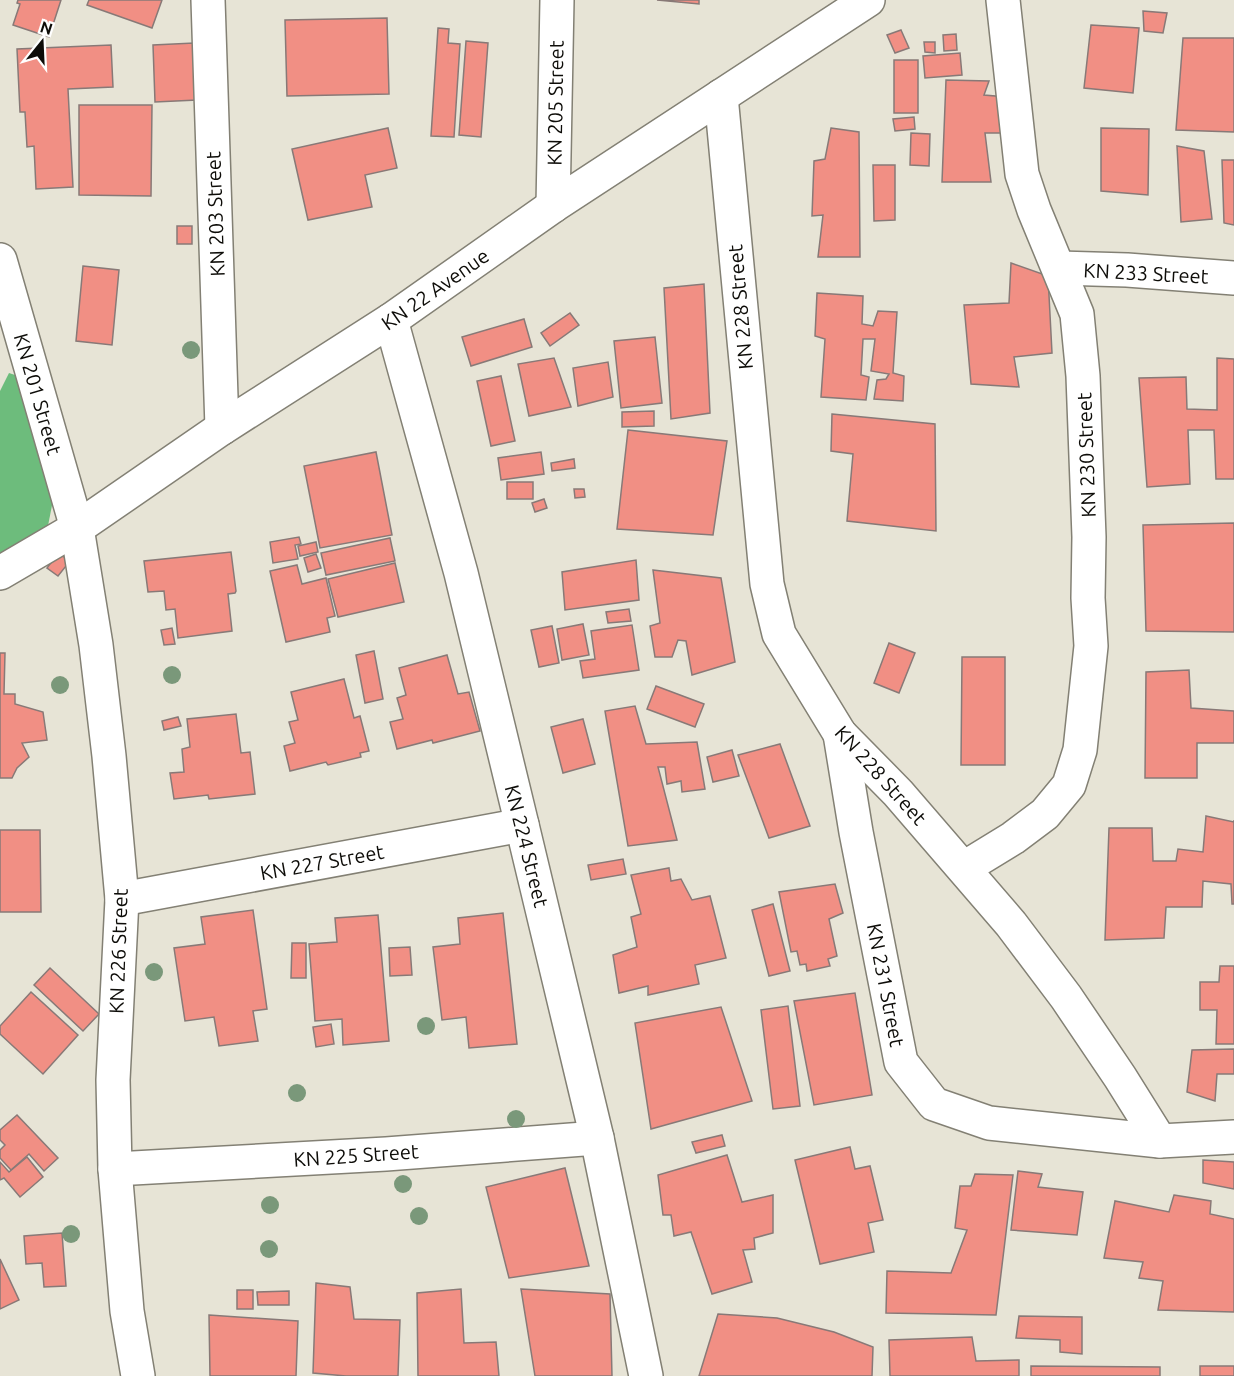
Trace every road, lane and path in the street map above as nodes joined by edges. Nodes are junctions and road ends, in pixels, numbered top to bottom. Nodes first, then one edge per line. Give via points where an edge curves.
1 (208, 0) edge
2 (557, 0) edge
3 (868, 0) edge
4 (1003, 0) edge
5 (721, 96) junction
6 (553, 206) junction
7 (0, 260) edge
8 (1059, 268) junction
9 (1234, 278) edge
10 (391, 320) junction
11 (222, 428) junction
12 (77, 528) junction
13 (0, 573) edge
14 (840, 734) junction
15 (522, 825) junction
16 (964, 868) junction
17 (122, 899) junction
18 (1234, 1137) edge
19 (597, 1138) junction
20 (1160, 1141) junction
21 (115, 1169) junction
22 (138, 1376) edge
23 (646, 1376) edge

1 - 11 street, KN 203 Street
2 - 6 street, KN 205 Street
3 - 5 street, KN 22 Avenue
4 - 8 street, KN 230 Street via 1022,174
5 - 6 street, KN 22 Avenue
5 - 14 street, KN 228 Street via 767,584 779,634
6 - 10 street, KN 22 Avenue
7 - 12 street, KN 201 Street
8 - 9 street, KN 233 Street
8 - 16 street, KN 230 Street via 1077,314 1083,376 1091,646 1080,750 1069,785 1045,814
10 - 11 street, KN 22 Avenue
10 - 15 street, KN 224 Street via 461,573
11 - 12 street, KN 22 Avenue
12 - 13 street, KN 22 Avenue
12 - 17 street, KN 226 Street via 96,645
14 - 16 street, KN 228 Street
14 - 20 street, KN 231 Street via 894,1028 901,1062 907,1071 934,1104 989,1123
15 - 17 street, KN 227 Street
15 - 19 street, KN 224 Street
16 - 20 street, KN 228 Street via 1066,998
17 - 21 street, KN 226 Street via 113,1080
18 - 20 street
19 - 21 street, KN 225 Street
19 - 23 street, KN 224 Street
21 - 22 street, KN 226 Street via 127,1311

